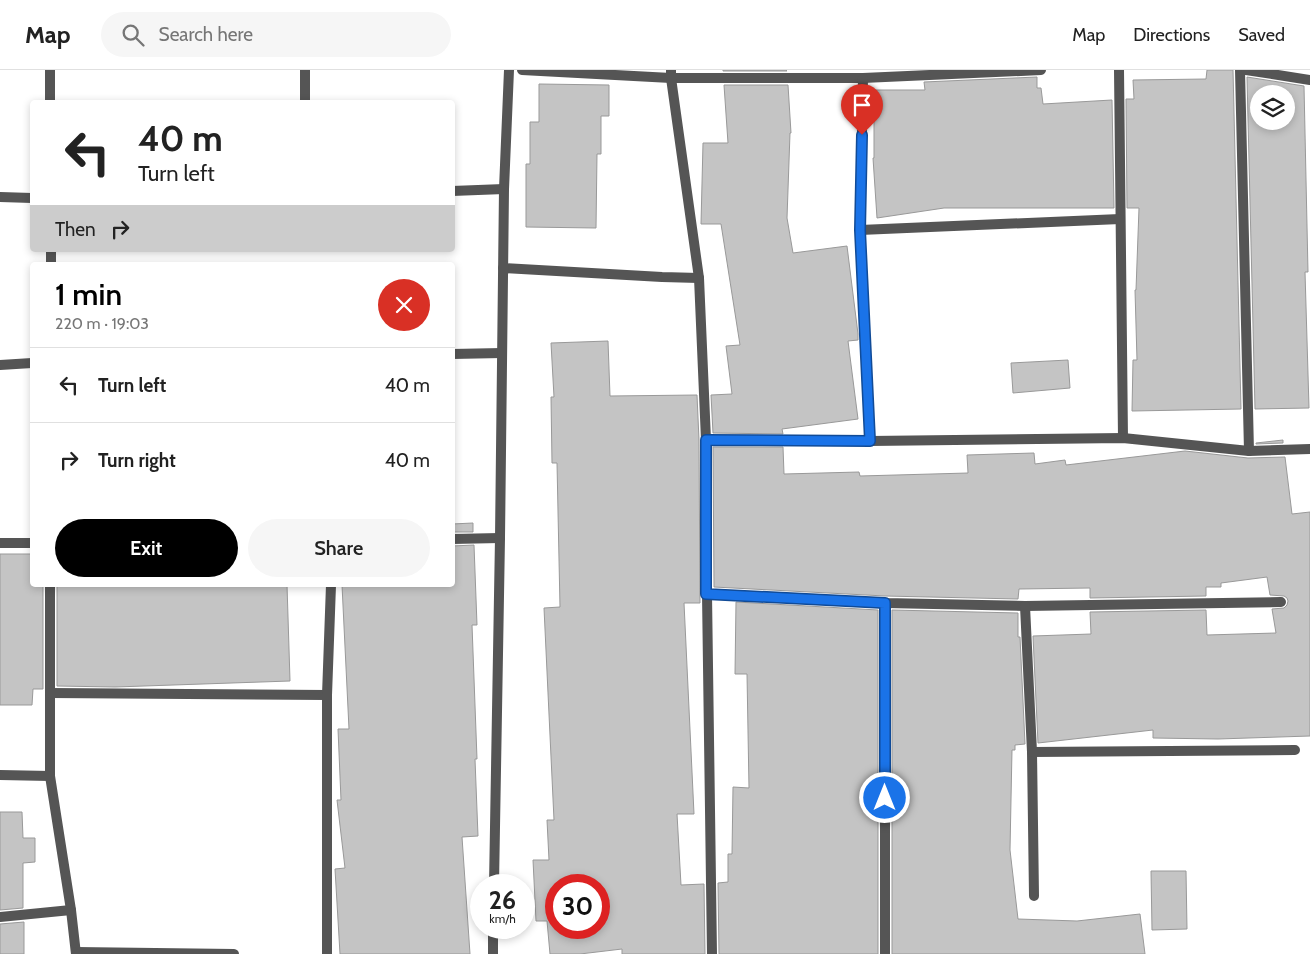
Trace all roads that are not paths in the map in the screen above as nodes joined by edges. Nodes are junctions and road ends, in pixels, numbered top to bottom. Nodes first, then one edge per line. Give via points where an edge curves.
1 (50, 70) edge
2 (305, 70) edge
3 (508, 70) edge
4 (522, 70) edge
5 (1041, 70) edge
6 (1119, 70) edge
7 (1240, 70) edge
8 (1246, 70) edge
9 (671, 74) edge
10 (863, 78) junction
11 (1310, 81) edge
12 (50, 100) edge
13 (305, 100) edge
14 (504, 189) junction
15 (455, 191) edge
16 (0, 198) edge
17 (30, 198) edge
18 (1120, 219) junction
19 (860, 230) junction
20 (503, 268) junction
21 (699, 278) junction
22 (502, 352) junction
23 (455, 354) edge
24 (30, 363) edge
25 (0, 365) edge
26 (1123, 438) junction
27 (706, 440) junction
28 (870, 441) junction
29 (1310, 450) edge
30 (1249, 451) junction
31 (500, 538) junction
32 (455, 539) edge
33 (0, 543) edge
34 (30, 543) edge
35 (50, 587) edge
36 (331, 587) edge
37 (706, 594) junction
38 (1281, 602) dead end
39 (885, 603) junction
40 (1025, 606) junction
41 (50, 693) junction
42 (327, 695) junction
43 (1295, 750) dead end
44 (1032, 752) junction
45 (0, 775) edge
46 (50, 776) junction
47 (494, 874) edge
48 (1034, 896) dead end
49 (71, 910) junction
50 (0, 917) edge
51 (493, 939) edge
52 (76, 953) edge
53 (234, 954) edge
54 (327, 954) edge
55 (493, 954) edge
56 (712, 954) edge
57 (886, 954) edge

1 - 12 street
2 - 13 street
3 - 14 street
4 - 9 street
5 - 10 street
6 - 18 street
7 - 30 street
8 - 11 street
9 - 10 street
9 - 21 street
10 - 19 street
14 - 15 street
14 - 20 street
16 - 17 street
18 - 19 street
18 - 26 street
19 - 28 street
20 - 21 street
20 - 22 street
21 - 27 street
22 - 23 street
22 - 31 street
24 - 25 street
26 - 28 street
26 - 30 street
27 - 28 street
27 - 37 street
29 - 30 street
31 - 32 street
31 - 47 street
33 - 34 street
35 - 41 street
36 - 42 street
37 - 39 street
37 - 56 street
38 - 40 street
39 - 40 street
39 - 57 street
40 - 44 street
41 - 42 street
41 - 46 street
42 - 54 street
43 - 44 street
44 - 48 street
45 - 46 street
46 - 49 street
49 - 50 street
49 - 52 street
51 - 55 street
52 - 53 street

